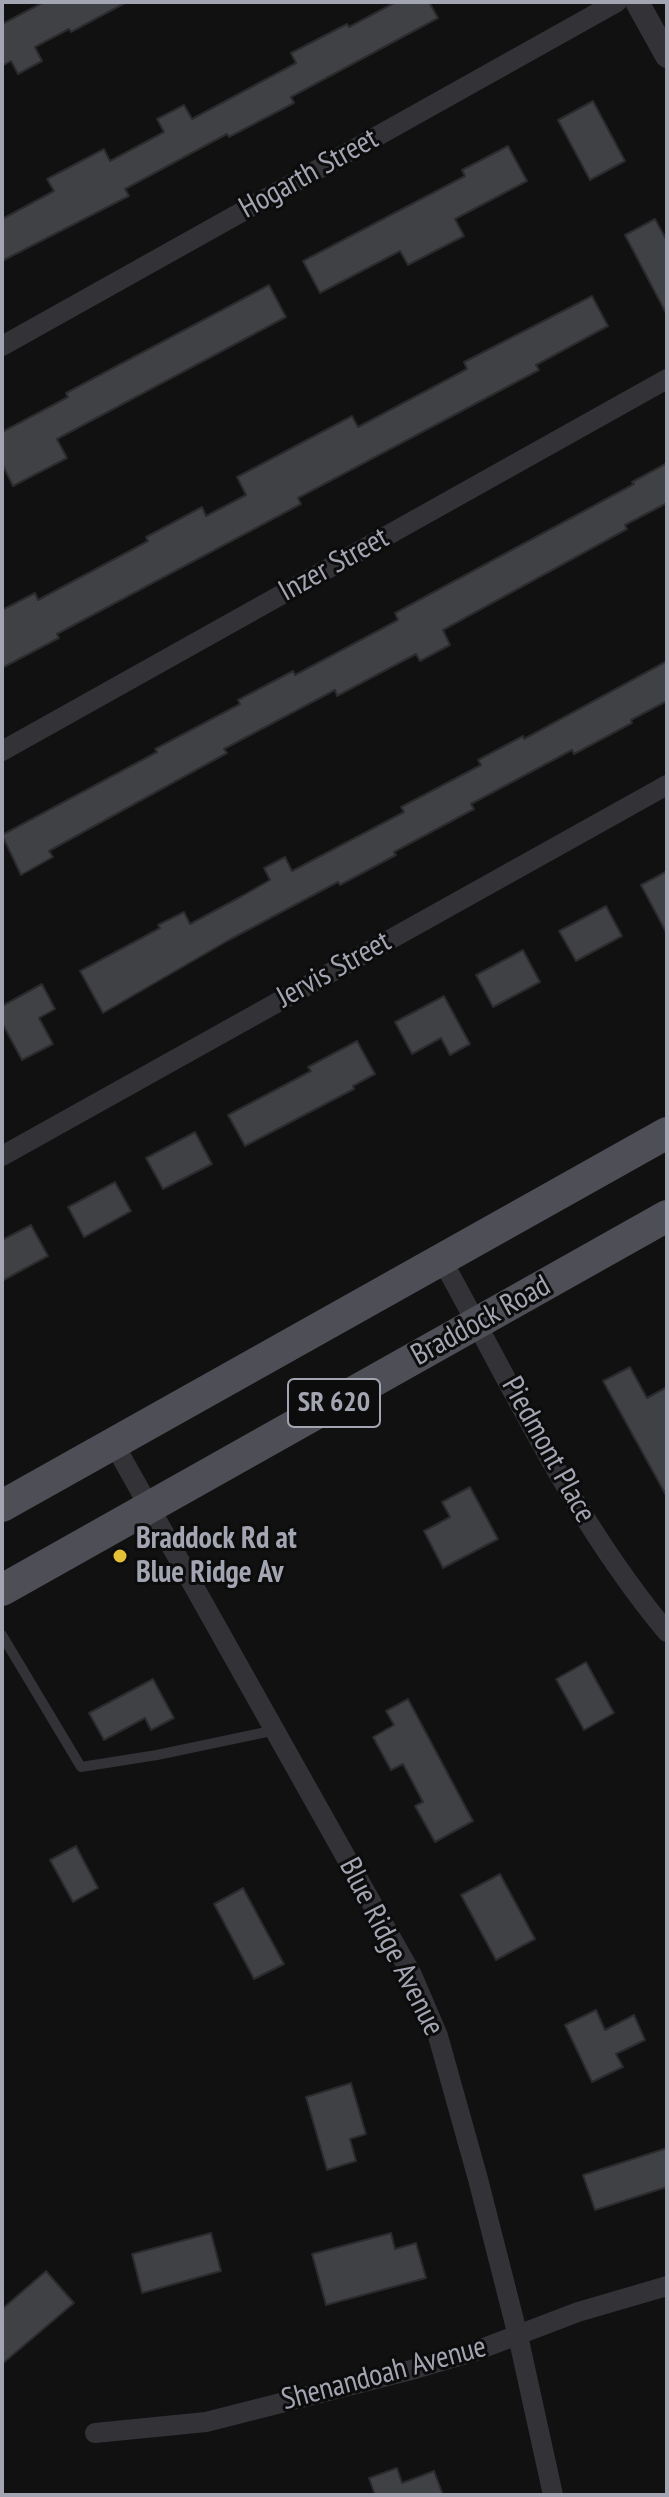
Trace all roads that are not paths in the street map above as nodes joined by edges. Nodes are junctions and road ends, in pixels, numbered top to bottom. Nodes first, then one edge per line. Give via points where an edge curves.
1 (617, 2) edge
2 (637, 2) edge
3 (667, 56) edge
4 (2, 346) edge
5 (667, 379) edge
6 (2, 751) edge
7 (667, 785) edge
8 (667, 1133) edge
9 (2, 1156) edge
10 (667, 1216) edge
11 (442, 1260) junction
12 (477, 1323) junction
13 (114, 1444) junction
14 (2, 1506) edge
15 (149, 1506) junction
16 (2, 1590) edge
17 (667, 1632) edge
18 (2, 1635) edge
19 (276, 1730) junction
20 (667, 2286) edge
21 (518, 2336) junction
22 (95, 2433) dead end
23 (553, 2495) edge

1 - 4 street, Hogarth Street
2 - 3 street
5 - 6 street, Inzer Street
7 - 9 street, Jervis Street
8 - 11 main road, SR 620
10 - 12 main road, Braddock Road / SR 620
11 - 12 street, Piedmont Place
11 - 13 main road, SR 620
12 - 15 main road, Braddock Road / SR 620
12 - 17 street, Piedmont Place via 608,1557
13 - 14 main road, SR 620
13 - 15 street, Blue Ridge Avenue
15 - 16 main road, Braddock Road / SR 620
15 - 19 street, Blue Ridge Avenue
18 - 19 lane via 81,1767
19 - 21 street, Blue Ridge Avenue via 412,1975 438,2036
20 - 21 street, Shenandoah Avenue
21 - 22 street, Shenandoah Avenue via 415,2369 206,2422
21 - 23 street, Blue Ridge Avenue

